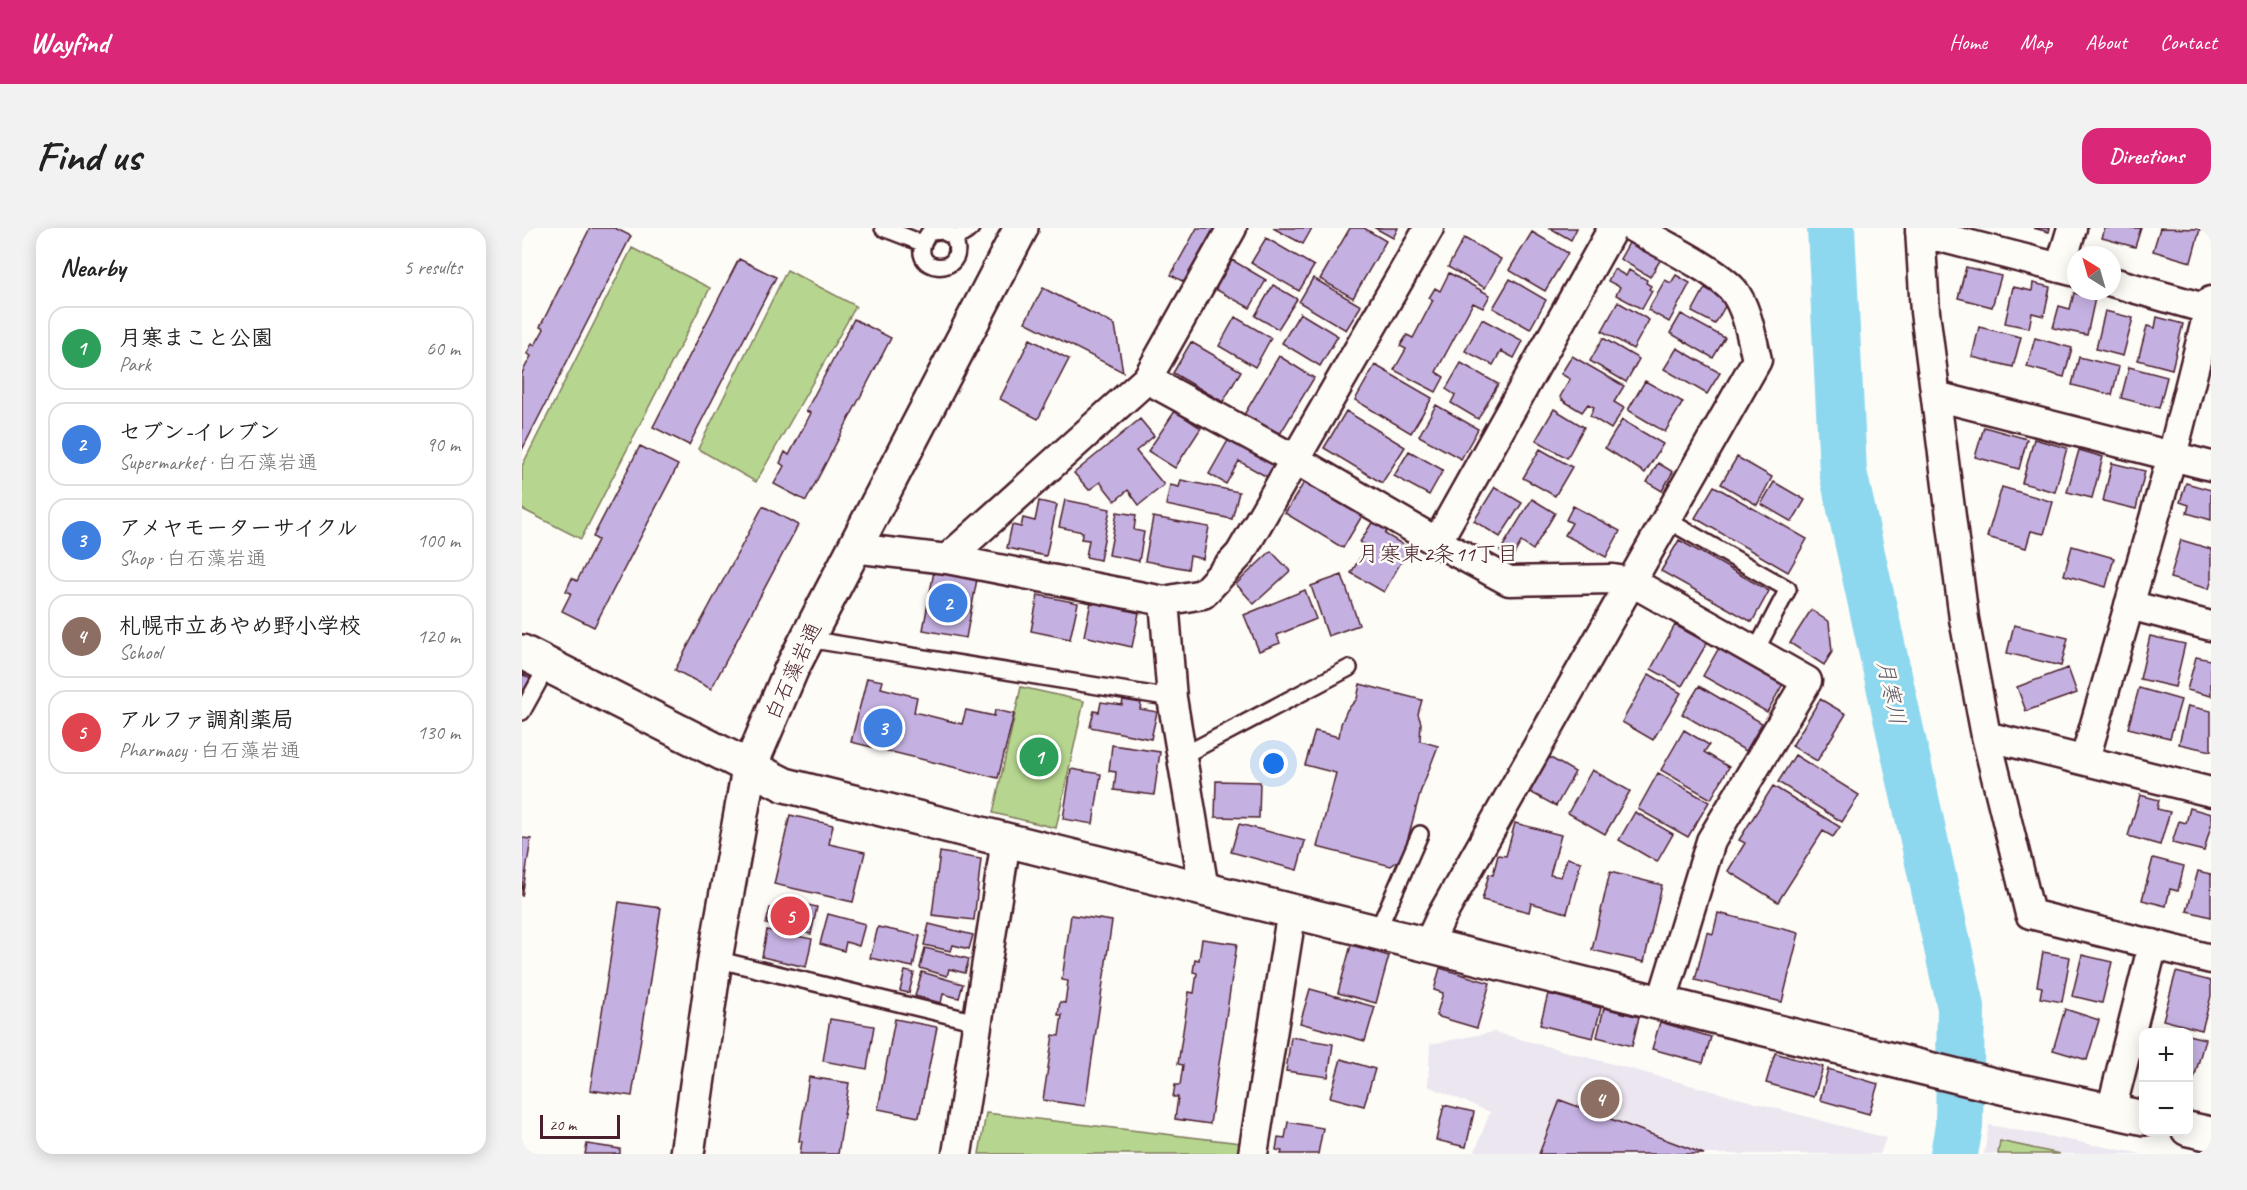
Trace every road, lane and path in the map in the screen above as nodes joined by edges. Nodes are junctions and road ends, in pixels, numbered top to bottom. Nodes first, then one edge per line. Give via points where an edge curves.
1 (883, 228) edge
2 (971, 228) edge
3 (1021, 228) edge
4 (1232, 228) edge
5 (1430, 228) edge
6 (1613, 228) edge
7 (1634, 228) edge
8 (2072, 228) edge
9 (1920, 230) edge
10 (945, 232) edge
11 (922, 243) junction
12 (2070, 246) edge
13 (2067, 270) edge
14 (2121, 284) edge
15 (2210, 306) edge
16 (1147, 379) junction
17 (1935, 396) junction
18 (2172, 456) junction
19 (1296, 460) junction
20 (2211, 466) edge
21 (1667, 520) junction
22 (1437, 542) junction
23 (853, 548) junction
24 (947, 559) junction
25 (1632, 582) junction
26 (1164, 601) junction
27 (2129, 605) junction
28 (2211, 626) edge
29 (807, 639) junction
30 (1755, 652) junction
31 (535, 658) edge
32 (1349, 668) dead end
33 (1172, 698) junction
34 (522, 712) edge
35 (1986, 736) junction
36 (1182, 756) junction
37 (2085, 759) junction
38 (749, 769) junction
39 (2211, 792) edge
40 (1420, 834) dead end
41 (1006, 840) junction
42 (1204, 889) junction
43 (1292, 910) junction
44 (1377, 932) junction
45 (2152, 944) junction
46 (1428, 945) junction
47 (715, 959) junction
48 (2211, 959) edge
49 (1661, 1004) junction
50 (977, 1022) junction
51 (2110, 1111) junction
52 (2139, 1117) edge
53 (2193, 1130) edge
54 (2211, 1134) edge
55 (687, 1154) edge
56 (957, 1154) edge
57 (1254, 1154) edge

1 - 11 lane
2 - 10 lane via 964,235
3 - 23 street, 白石藻岩通
4 - 16 street
5 - 19 street
6 - 22 street
7 - 21 street via 1717,276 1734,291 1748,322 1757,360
8 - 12 street
9 - 13 street
9 - 17 street
10 - 11 lane via 929,233
10 - 11 lane via 958,246 949,265 938,268 928,263 922,254
14 - 15 street
15 - 18 street
16 - 19 street
16 - 24 street
17 - 18 street
17 - 35 street via 1964,619
18 - 20 street
18 - 27 street
19 - 22 street
19 - 26 street via 1240,555 1203,594
21 - 25 street
21 - 30 lane via 1788,589
22 - 25 street via 1509,581
23 - 24 street
23 - 29 street, 白石藻岩通
24 - 26 street
25 - 30 street
25 - 46 street
26 - 33 street
27 - 28 street
27 - 37 street
29 - 33 lane
29 - 38 street, 白石藻岩通
30 - 49 street via 1807,681 1711,841
31 - 34 lane
31 - 38 street
32 - 36 lane
33 - 36 street
35 - 37 street
35 - 45 street via 2030,914
36 - 42 street
37 - 39 street
38 - 41 street via 785,785
38 - 47 street, 白石藻岩通
40 - 44 lane
41 - 42 street
41 - 50 street
42 - 43 street
43 - 44 street
43 - 57 street
44 - 46 street
45 - 48 street
45 - 51 street
46 - 49 street
47 - 50 lane
47 - 55 street, 白石藻岩通
49 - 51 street
50 - 56 street
51 - 52 street
53 - 54 street

